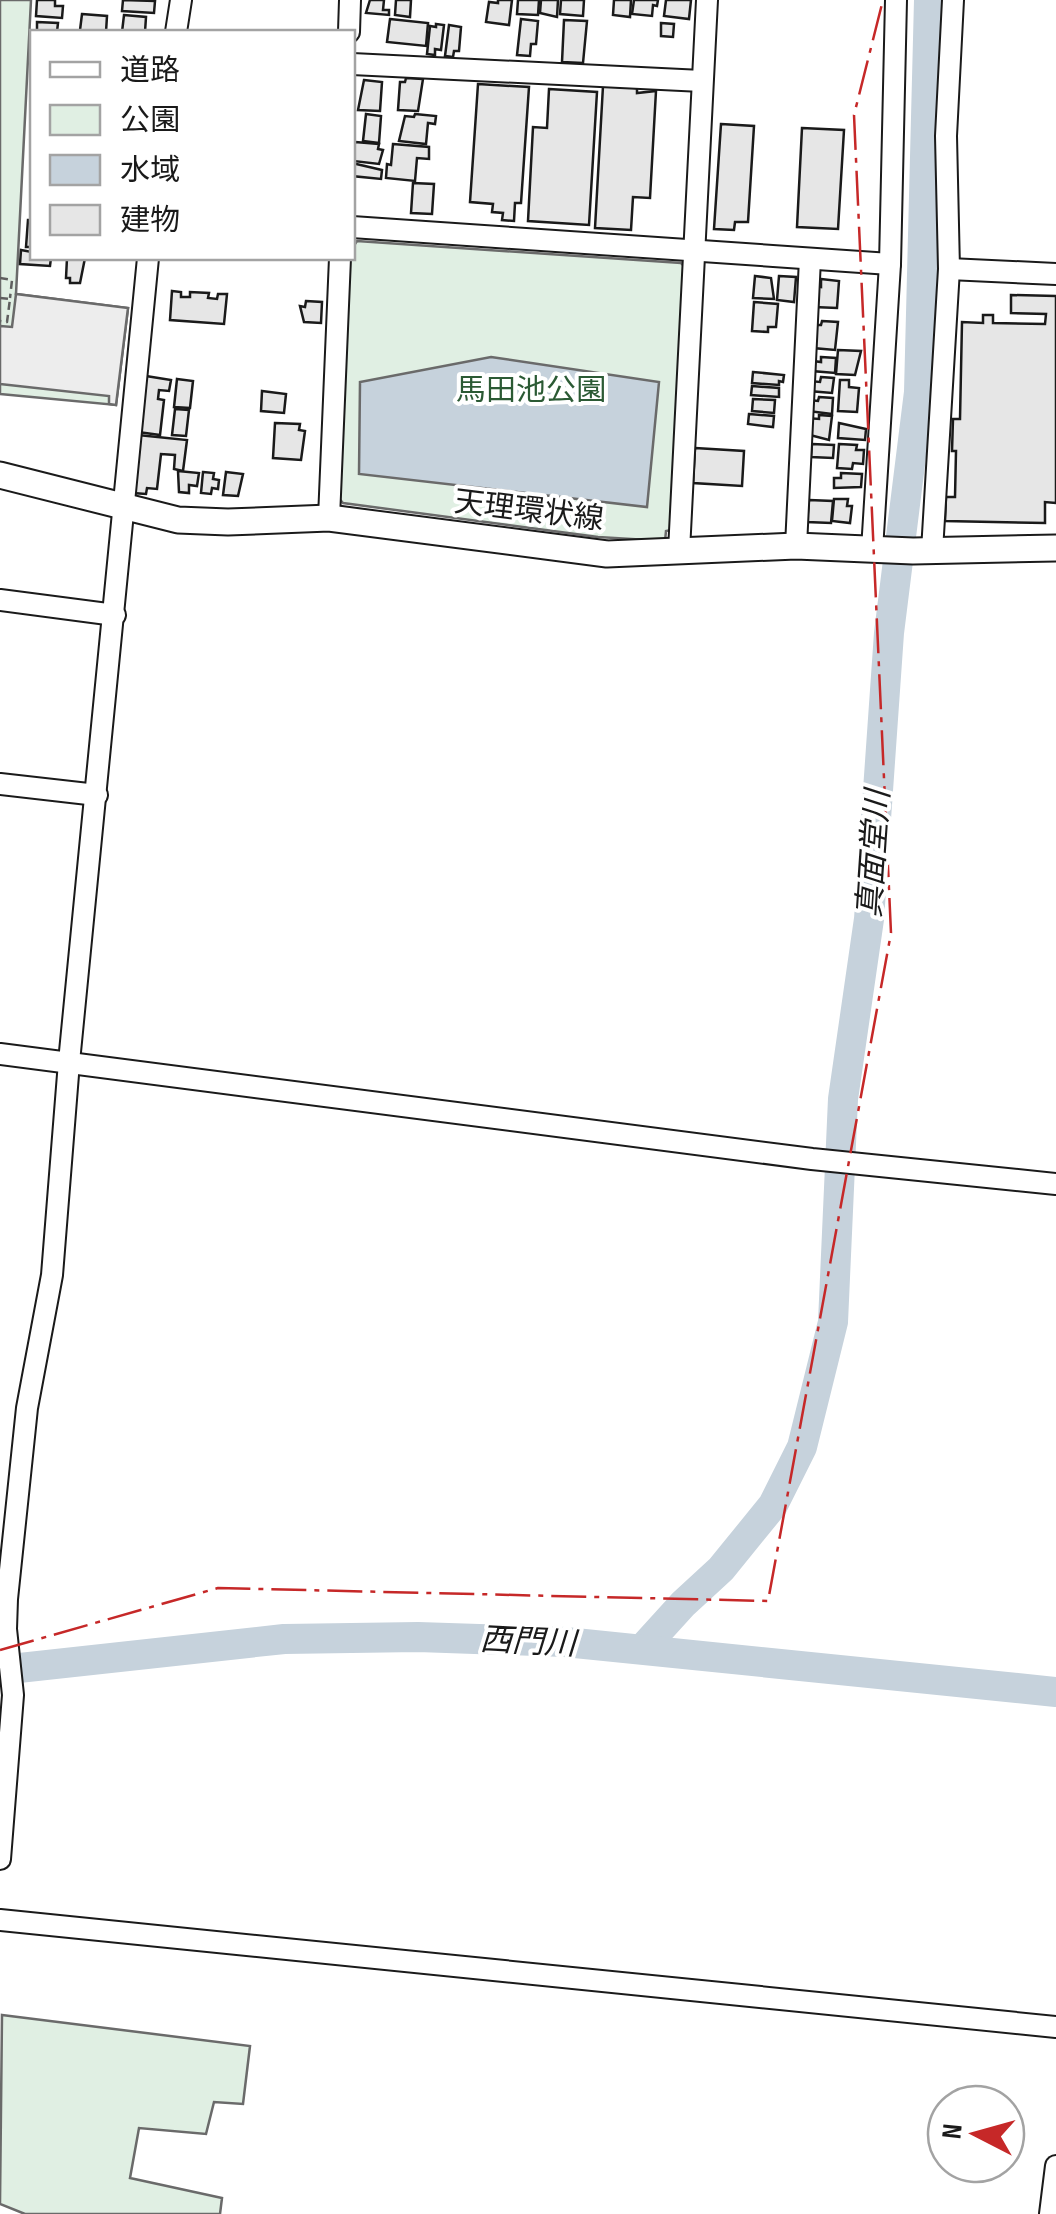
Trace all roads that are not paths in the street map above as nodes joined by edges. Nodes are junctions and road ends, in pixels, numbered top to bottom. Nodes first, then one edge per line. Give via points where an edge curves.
1 (180, 0) edge
2 (350, 0) edge
3 (707, 0) edge
4 (896, 0) edge
5 (953, 0) edge
6 (176, 30) edge
7 (349, 30) edge
8 (355, 64) edge
9 (702, 81) junction
10 (355, 227) edge
11 (693, 252) junction
12 (810, 259) junction
13 (148, 260) edge
14 (340, 260) edge
15 (890, 264) junction
16 (949, 269) junction
17 (1056, 274) edge
18 (0, 475) edge
19 (122, 507) junction
20 (329, 518) junction
21 (796, 546) junction
22 (1056, 548) edge
23 (877, 550) junction
24 (679, 551) junction
25 (922, 551) junction
26 (0, 600) edge
27 (115, 615) junction
28 (0, 784) edge
29 (97, 796) junction
30 (0, 1054) edge
31 (69, 1062) junction
32 (1056, 1184) edge
33 (0, 1859) edge
34 (0, 1920) edge
35 (1056, 2027) edge
36 (1056, 2166) edge
37 (1050, 2214) edge

1 - 6 street
2 - 7 street
3 - 9 street
4 - 15 street
5 - 16 street
8 - 9 street
9 - 11 street
10 - 11 street
11 - 12 street
11 - 24 street
12 - 15 street
12 - 21 street
13 - 19 street
14 - 20 street
15 - 23 street
16 - 17 street
16 - 25 street
18 - 19 main road, 天理環状線
19 - 20 main road, 天理環状線 via 178,520
19 - 27 street
20 - 24 main road, 天理環状線 via 607,554
21 - 23 main road, 天理環状線
21 - 24 main road, 天理環状線
22 - 25 main road, 天理環状線
23 - 25 main road, 天理環状線
26 - 27 street
27 - 29 street
28 - 29 street
29 - 31 street
30 - 31 street
31 - 32 street via 812,1160
31 - 33 street via 52,1275 27,1408 6,1629 13,1695
34 - 35 street
36 - 37 street

